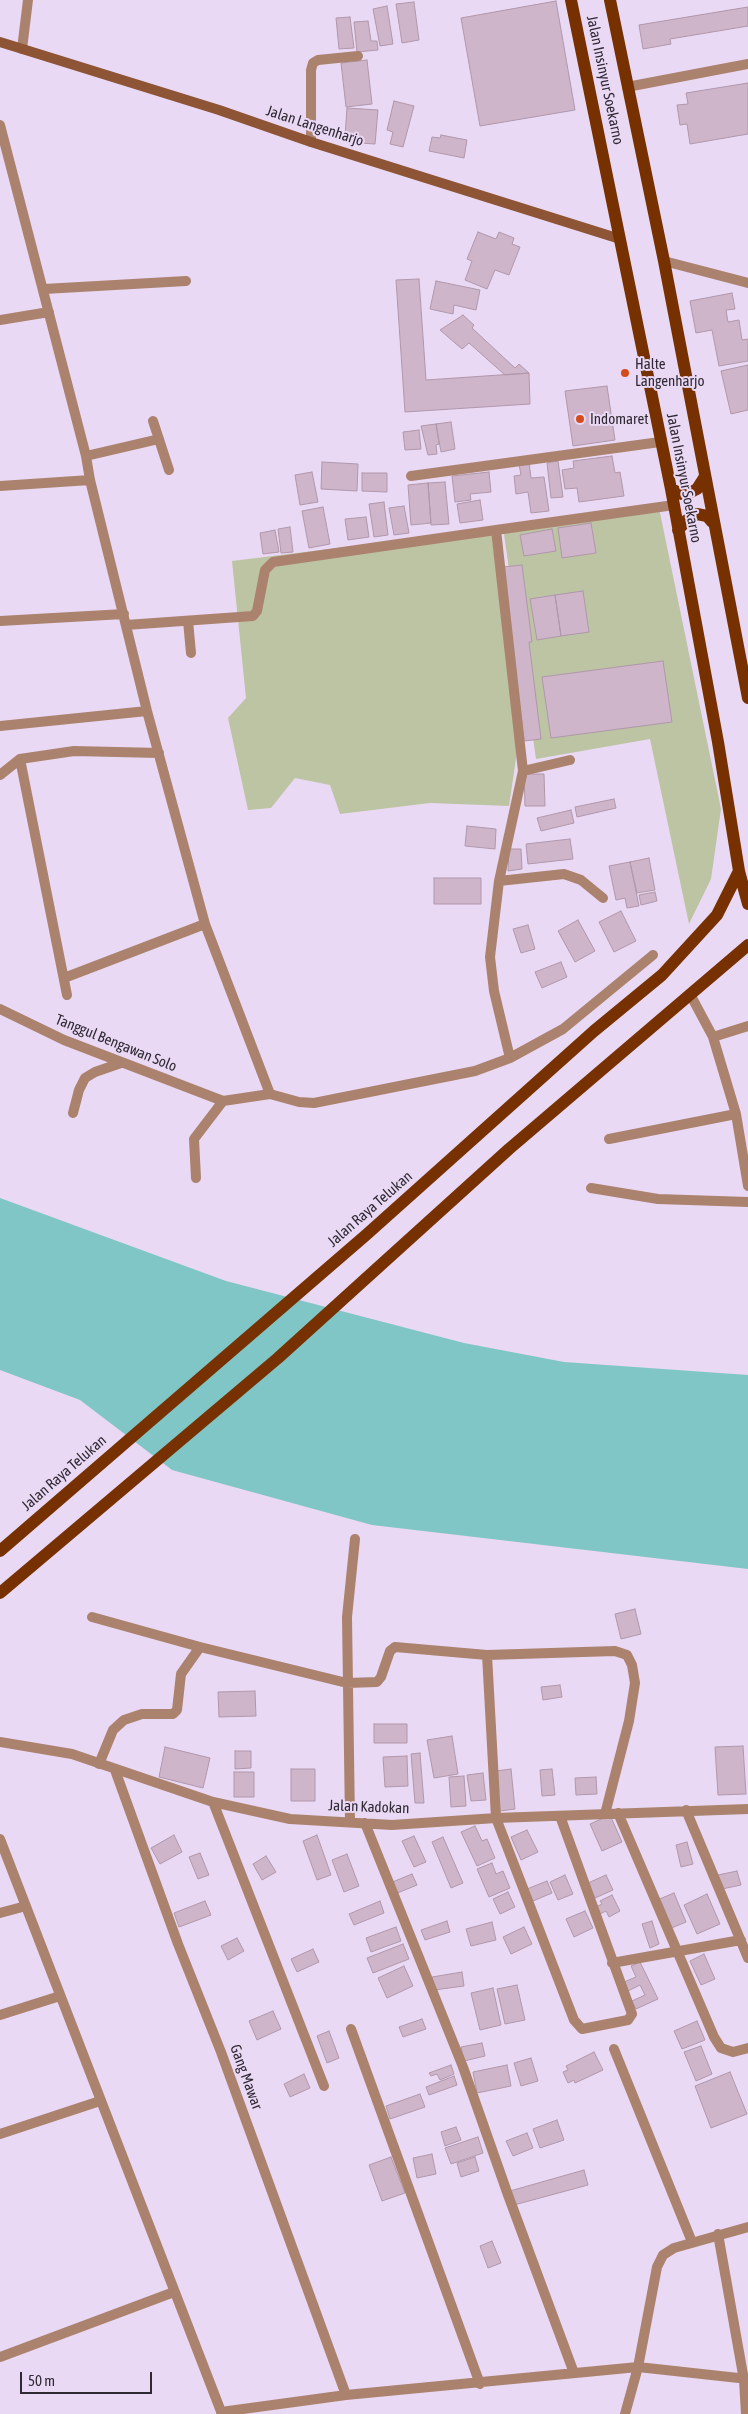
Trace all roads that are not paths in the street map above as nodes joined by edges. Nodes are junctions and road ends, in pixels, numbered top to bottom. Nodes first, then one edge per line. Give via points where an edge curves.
1 (28, 0) edge
2 (572, 0) edge
3 (610, 0) edge
4 (0, 42) edge
5 (22, 48) junction
6 (358, 56) dead end
7 (748, 64) edge
8 (627, 87) junction
9 (0, 125) edge
10 (311, 142) junction
11 (620, 239) junction
12 (664, 261) junction
13 (186, 281) dead end
14 (748, 284) edge
15 (44, 289) junction
16 (49, 312) junction
17 (0, 320) edge
18 (153, 421) dead end
19 (159, 439) junction
20 (660, 442) junction
21 (86, 456) junction
22 (169, 470) dead end
23 (411, 476) dead end
24 (704, 478) junction
25 (90, 480) junction
26 (0, 486) edge
27 (671, 489) junction
28 (674, 505) junction
29 (712, 522) junction
30 (496, 530) junction
31 (678, 530) junction
32 (124, 614) junction
33 (188, 620) junction
34 (0, 621) edge
35 (126, 625) junction
36 (191, 653) dead end
37 (748, 698) edge
38 (147, 711) junction
39 (0, 726) edge
40 (159, 753) junction
41 (20, 759) junction
42 (570, 760) dead end
43 (524, 770) junction
44 (0, 775) edge
45 (739, 871) junction
46 (499, 881) junction
47 (603, 898) dead end
48 (748, 904) edge
49 (205, 924) junction
50 (748, 945) edge
51 (653, 955) dead end
52 (64, 978) junction
53 (690, 994) junction
54 (67, 996) dead end
55 (0, 1009) edge
56 (748, 1026) edge
57 (713, 1038) junction
58 (510, 1058) junction
59 (121, 1063) junction
60 (270, 1094) junction
61 (222, 1101) junction
62 (73, 1113) dead end
63 (736, 1114) junction
64 (609, 1139) dead end
65 (196, 1178) dead end
66 (748, 1186) edge
67 (591, 1188) dead end
68 (748, 1202) edge
69 (355, 1539) dead end
70 (0, 1551) edge
71 (0, 1593) edge
72 (92, 1616) dead end
73 (200, 1647) junction
74 (487, 1655) junction
75 (347, 1683) junction
76 (0, 1742) edge
77 (99, 1764) junction
78 (115, 1770) junction
79 (213, 1802) junction
80 (748, 1809) edge
81 (686, 1810) junction
82 (618, 1813) junction
83 (605, 1814) junction
84 (560, 1816) junction
85 (496, 1818) junction
86 (350, 1822) junction
87 (366, 1823) junction
88 (0, 1839) edge
89 (26, 1906) junction
90 (0, 1913) edge
91 (740, 1940) junction
92 (678, 1952) junction
93 (748, 1958) edge
94 (612, 1963) junction
95 (60, 1996) junction
96 (0, 2015) edge
97 (351, 2029) dead end
98 (748, 2048) edge
99 (614, 2050) dead end
100 (324, 2086) dead end
101 (100, 2101) junction
102 (0, 2134) edge
103 (748, 2227) edge
104 (718, 2234) junction
105 (692, 2242) junction
106 (174, 2292) junction
107 (0, 2357) edge
108 (638, 2367) junction
109 (574, 2373) junction
110 (746, 2379) edge
111 (480, 2384) junction
112 (346, 2394) junction
113 (221, 2413) edge
114 (625, 2414) edge
115 (746, 2414) edge

1 - 5 street
2 - 11 main road, Jalan Insinyur Soekarno
3 - 8 main road, Jalan Insinyur Soekarno
4 - 5 main road, Jalan Langenharjo
5 - 10 main road, Jalan Langenharjo
6 - 10 street via 313,63
7 - 8 street
8 - 12 main road, Jalan Insinyur Soekarno
9 - 15 street
10 - 11 main road, Jalan Langenharjo
11 - 20 main road, Jalan Insinyur Soekarno
12 - 14 street
12 - 24 main road, Jalan Insinyur Soekarno
13 - 15 street
15 - 16 street
16 - 17 street
16 - 21 street
18 - 19 street
19 - 21 street
19 - 22 street
20 - 23 street
20 - 27 main road, Jalan Insinyur Soekarno
21 - 25 street
24 - 27 main road via 691,492 682,494
24 - 29 main road, Jalan Insinyur Soekarno
25 - 26 street
25 - 32 street
27 - 28 main road, Jalan Insinyur Soekarno
28 - 30 street
28 - 31 main road, Jalan Insinyur Soekarno
29 - 31 main road via 707,516 697,514
29 - 37 main road, Jalan Insinyur Soekarno
30 - 33 street via 274,562 265,570 257,611 253,616
30 - 43 street
31 - 45 main road, Jalan Insinyur Soekarno
32 - 34 street
32 - 35 street
33 - 35 street
33 - 36 street
35 - 38 street
38 - 39 street
38 - 40 street
40 - 41 street via 74,750
40 - 49 street
41 - 44 street
41 - 52 street
42 - 43 street
43 - 46 street
45 - 48 main road, Jalan Insinyur Soekarno
45 - 70 main road, Jalan Raya Telukan via 717,915 662,975
46 - 47 street via 564,874 581,880
46 - 58 street via 490,957 494,991
49 - 52 street
49 - 60 street
50 - 53 main road
51 - 58 street via 563,1029
52 - 54 street
53 - 57 street
53 - 71 main road via 509,1149 278,1358
55 - 59 street, Tanggul Bengawan Solo
56 - 57 street
57 - 63 street
58 - 60 street via 475,1071 314,1103
59 - 61 street, Tanggul Bengawan Solo
59 - 62 street via 84,1078
60 - 61 street
61 - 65 street via 194,1139
63 - 64 street
63 - 66 street
67 - 68 street via 658,1198
69 - 75 street via 347,1617
72 - 73 street
73 - 75 street
73 - 77 street via 181,1674 177,1710 173,1714 142,1714 124,1720 113,1730
74 - 75 street via 395,1647 390,1651 382,1677 377,1682
74 - 83 street via 615,1651 627,1654 635,1683 629,1722
74 - 85 street
75 - 86 street
76 - 77 street, Jalan Kadokan via 72,1754
77 - 78 street, Jalan Kadokan
78 - 79 street, Jalan Kadokan
78 - 112 street, Gang Mawar
79 - 86 street, Jalan Kadokan via 290,1819
79 - 100 street
80 - 81 street, Jalan Kadokan
81 - 82 street, Jalan Kadokan
81 - 91 street
82 - 83 street, Jalan Kadokan
82 - 92 street
83 - 84 street, Jalan Kadokan
84 - 85 street, Jalan Kadokan
84 - 94 street
85 - 87 street, Jalan Kadokan via 392,1825
85 - 94 street via 574,2020 582,2029 628,2020 632,2014
86 - 87 street, Jalan Kadokan
87 - 109 street via 463,2067
88 - 89 street
89 - 90 street
89 - 95 street
91 - 92 street
91 - 93 street
92 - 94 street
92 - 98 street via 721,2048 733,2052
95 - 96 street
95 - 101 street
97 - 111 street
99 - 105 street
101 - 102 street
101 - 106 street
103 - 104 street
104 - 105 street
104 - 110 street
105 - 108 street via 663,2255 657,2267
106 - 107 street
106 - 113 street
108 - 109 street
108 - 110 street
108 - 114 street
109 - 111 street
110 - 115 street
111 - 112 street
112 - 113 street

